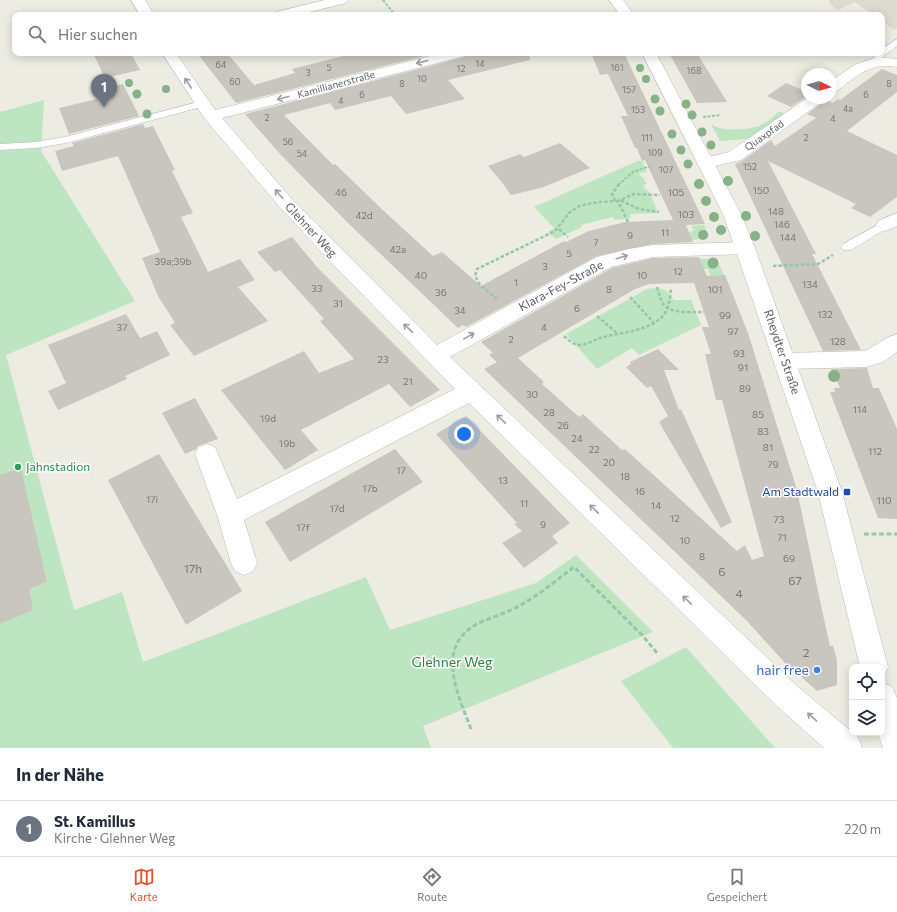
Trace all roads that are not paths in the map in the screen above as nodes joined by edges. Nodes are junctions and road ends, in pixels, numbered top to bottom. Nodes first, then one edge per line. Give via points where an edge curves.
1 (138, 0) edge
2 (341, 0) edge
3 (616, 0) edge
4 (144, 12) edge
5 (293, 12) edge
6 (625, 12) edge
7 (897, 42) edge
8 (885, 51) edge
9 (171, 56) edge
10 (447, 56) edge
11 (651, 56) edge
12 (878, 56) edge
13 (878, 61) junction
14 (897, 63) edge
15 (837, 84) edge
16 (808, 104) edge
17 (207, 110) junction
18 (0, 147) edge
19 (706, 163) junction
20 (891, 222) edge
21 (847, 247) dead end
22 (745, 248) junction
23 (897, 342) edge
24 (435, 356) junction
25 (785, 361) junction
26 (472, 391) junction
27 (207, 454) dead end
28 (230, 515) junction
29 (244, 563) dead end
30 (873, 664) edge
31 (883, 700) edge
32 (897, 744) edge
33 (847, 748) edge

1 - 4 street
2 - 5 street
3 - 6 street
7 - 8 lane
17 -> 9 street, Glehner Weg
10 -> 17 street, Kamillianerstraße
11 - 19 street, Rheydter Straße
12 - 13 lane
13 - 14 street
13 - 15 street via 864,65
16 - 19 street, Quaxpfad via 734,156
17 - 18 lane via 66,140
24 -> 17 street, Glehner Weg via 333,253
19 - 22 street, Rheydter Straße via 732,214
20 - 21 lane
24 -> 22 street, Klara-Fey-Straße via 604,262 653,250
22 - 25 street, Rheydter Straße
23 - 25 street via 876,356 866,359
24 - 26 street, Glehner Weg
25 - 30 street, Rheydter Straße via 830,492
26 - 28 street
33 -> 26 street, Glehner Weg via 788,697
27 - 28 street
28 - 29 street
31 - 32 street

